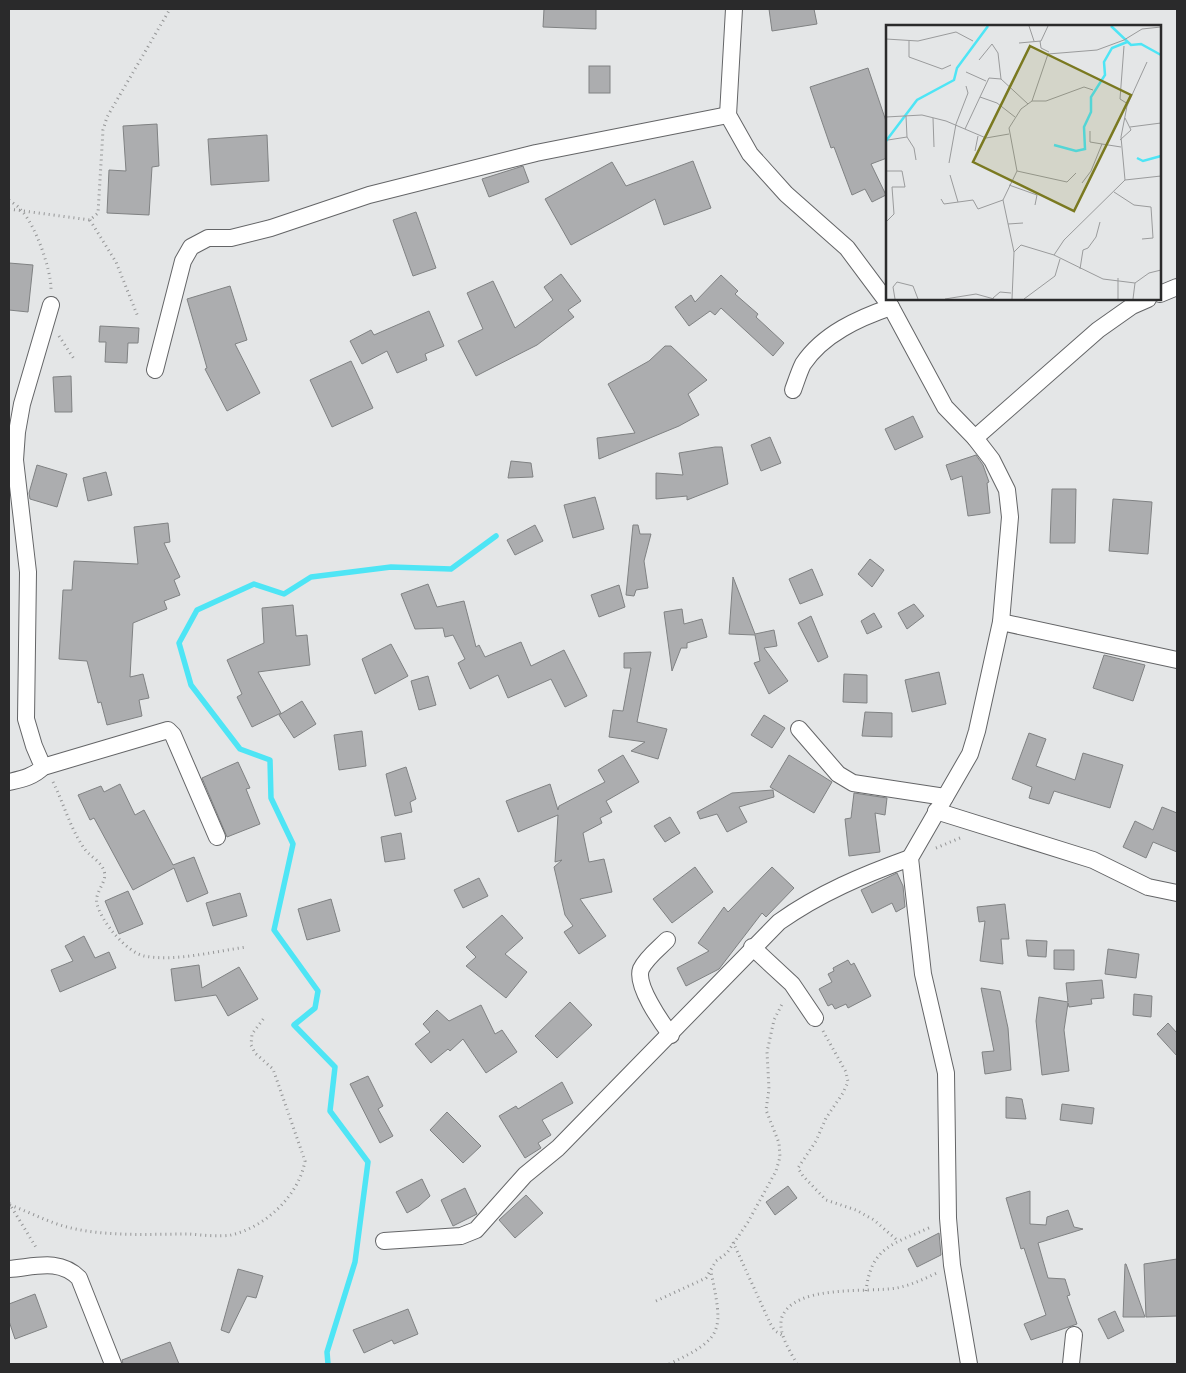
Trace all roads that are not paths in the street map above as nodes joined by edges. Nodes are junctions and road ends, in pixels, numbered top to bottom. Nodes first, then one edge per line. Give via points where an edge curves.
1 (734, 9) edge
2 (728, 115) junction
3 (1177, 287) edge
4 (1161, 294) edge
5 (1146, 300) edge
6 (51, 305) road end
7 (891, 307) junction
8 (155, 370) dead end
9 (793, 390) dead end
10 (975, 438) junction
11 (1001, 622) junction
12 (1177, 660) edge
13 (799, 729) dead end
14 (43, 767) junction
15 (9, 782) edge
16 (945, 797) junction
17 (936, 811) junction
18 (217, 837) dead end
19 (910, 858) junction
20 (1177, 893) edge
21 (667, 940) dead end
22 (752, 947) junction
23 (815, 1018) road end
24 (671, 1035) junction
25 (384, 1241) dead end
26 (9, 1269) edge
27 (1074, 1335) dead end
28 (113, 1364) edge
29 (969, 1364) edge
30 (1071, 1364) edge

1 - 2 street
2 - 7 street via 750,154 786,194 847,248
2 - 8 street via 536,153 370,195 271,228 231,238 200,241 191,247 183,261
3 - 4 street
5 - 10 street via 1098,330
6 - 14 street via 22,404 15,460 28,572 26,719
7 - 9 street via 865,316 819,346 803,365
7 - 10 street via 945,407
10 - 11 street via 992,460 1007,490 1010,517
11 - 12 street
11 - 16 street via 972,746
13 - 16 street via 838,774 853,783
14 - 15 street via 28,777
14 - 18 street via 168,730
16 - 17 street
17 - 19 street
17 - 20 street via 1093,860 1148,887
19 - 22 street via 848,881 808,901
19 - 29 street via 923,974 946,1073 948,1218 952,1265
21 - 24 street via 640,972 652,1009
22 - 23 street via 792,984
22 - 24 street
24 - 25 street via 558,1148 525,1175 476,1230 461,1236
26 - 28 street via 62,1266 71,1270 79,1278
27 - 30 street

